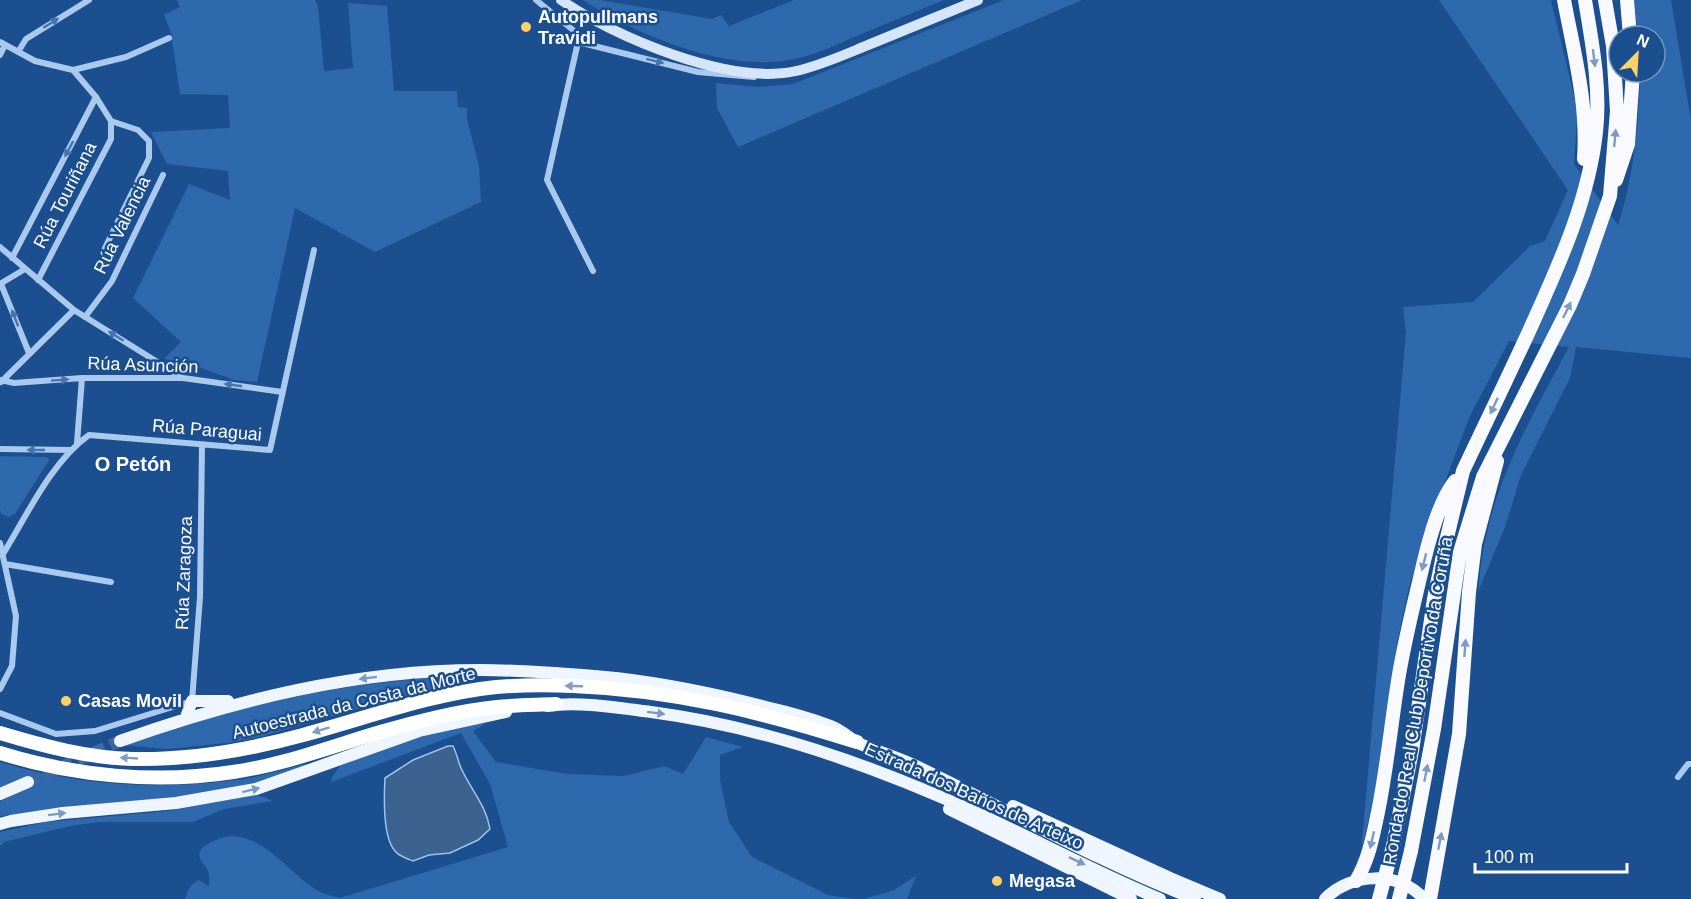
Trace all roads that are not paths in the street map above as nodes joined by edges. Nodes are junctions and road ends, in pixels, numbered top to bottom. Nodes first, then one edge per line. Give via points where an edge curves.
1 (89, 0) edge
2 (536, 0) edge
3 (561, 0) edge
4 (978, 0) edge
5 (1564, 0) edge
6 (1585, 0) edge
7 (1605, 0) edge
8 (1627, 2) edge
9 (1629, 24) edge
10 (168, 38) dead end
11 (578, 42) junction
12 (3, 43) edge
13 (18, 52) junction
14 (0, 55) edge
15 (73, 70) junction
16 (774, 74) junction
17 (1633, 84) edge
18 (96, 97) junction
19 (111, 121) junction
20 (163, 175) dead end
21 (1610, 196) junction
22 (1575, 220) junction
23 (0, 248) edge
24 (104, 250) dead end
25 (314, 250) dead end
26 (12, 258) junction
27 (25, 269) junction
28 (593, 271) dead end
29 (38, 280) junction
30 (1, 284) edge
31 (74, 310) junction
32 (85, 317) junction
33 (28, 353) junction
34 (82, 378) junction
35 (183, 378) junction
36 (1, 382) edge
37 (282, 393) junction
38 (1506, 430) junction
39 (77, 443) junction
40 (202, 445) junction
41 (0, 449) edge
42 (71, 450) junction
43 (1463, 471) junction
44 (0, 543) edge
45 (3, 554) junction
46 (5, 564) junction
47 (111, 582) dead end
48 (0, 689) edge
49 (192, 701) junction
50 (244, 701) junction
51 (556, 704) junction
52 (0, 713) edge
53 (186, 717) junction
54 (0, 733) edge
55 (120, 741) tunnel mouth
56 (857, 742) junction
57 (0, 753) edge
58 (851, 761) junction
59 (1691, 764) edge
60 (917, 767) junction
61 (1678, 777) dead end
62 (28, 782) tunnel mouth
63 (0, 794) edge
64 (0, 824) edge
65 (1356, 881) junction
66 (1131, 899) edge
67 (1160, 899) edge
68 (1195, 899) edge
69 (1220, 899) edge
70 (1325, 899) edge
71 (1379, 899) edge
72 (1399, 899) edge
73 (1424, 899) edge
74 (1430, 899) edge

13 -> 1 street via 26,39
2 - 11 street via 573,30
3 - 16 main road via 590,19 654,48 721,68
4 - 16 main road via 823,64
5 - 22 highway via 1585,118 1584,160
6 -> 22 highway, Ronda do Real Club Deportivo da Coruña via 1596,63 1596,129 1590,172
21 -> 7 highway, Ronda do Real Club Deportivo da Coruña via 1617,111 1613,46
8 - 9 highway
10 - 15 street via 126,57
11 -> 16 street via 698,72 756,78
11 - 28 street via 548,180
12 - 13 street
12 - 14 street
13 - 15 street via 34,61
15 - 18 street
17 - 21 highway via 1628,144
18 - 19 street
18 -> 26 street
19 - 24 street via 138,130 149,141 149,158
19 - 29 street, Rúa Touriñana via 111,139
20 - 32 street, Rúa Valencia via 112,281
38 -> 21 highway, Ronda do Real Club Deportivo da Coruña via 1570,305
22 -> 43 highway, Ronda do Real Club Deportivo da Coruña via 1557,270
23 - 26 street, Rúa Touriñana
25 - 37 street, Rúa Paraguai
26 - 27 street, Rúa Touriñana
27 - 29 street, Rúa Touriñana
27 - 30 street
29 - 31 street, Rúa Touriñana
33 -> 30 street
31 - 32 street, Rúa Touriñana
31 - 33 street
35 -> 32 street, Rúa Touriñana
33 - 36 street
34 - 35 street, Rúa Asunción
36 -> 34 street, Rúa Asunción
34 - 39 street
37 -> 35 street, Rúa Asunción
37 - 40 street, Rúa Paraguai via 270,450
72 -> 38 highway, Ronda do Real Club Deportivo da Coruña, bridge via 1434,729 1460,552 1483,477
74 -> 38 highway via 1459,734 1475,544
39 - 40 street, Rúa Paraguai via 89,435
39 - 42 street
40 - 49 street, Rúa Zaragoza via 200,597
42 -> 41 street
42 - 45 street
43 -> 65 highway via 1449,488 1429,542 1407,633 1374,836
43 - 71 highway, Ronda do Real Club Deportivo da Coruña, bridge via 1444,546 1412,751
44 - 45 street
45 - 46 street
46 - 47 street
46 - 48 street via 16,616 12,666
49 - 50 main road
49 - 52 street via 95,730 56,734
49 - 53 main road
50 - 53 main road
56 -> 50 main road, Estrada dos Baños de Arteixo via 834,727 720,695 667,684 567,673 478,670 406,674
51 - 57 highway, Autoestrada da Costa da Morte via 497,707 452,715 233,772 127,776 78,772
51 -> 58 main road, Estrada dos Baños de Arteixo via 679,716
64 -> 51 main road, Estrada dos Baños de Arteixo via 231,794 286,779 419,731
53 - 55 main road
56 -> 54 highway, Autoestrada da Costa da Morte via 797,723 687,697 537,685 452,695 239,750 181,757 132,759 78,753
56 - 60 main road, Estrada dos Baños de Arteixo
58 - 66 main road
58 -> 67 main road, Estrada dos Baños de Arteixo via 934,793
59 - 61 street
60 - 68 main road, Estrada dos Baños de Arteixo
60 - 69 main road
62 - 63 main road
65 - 70 main road via 1343,885
65 - 73 main road via 1399,881

